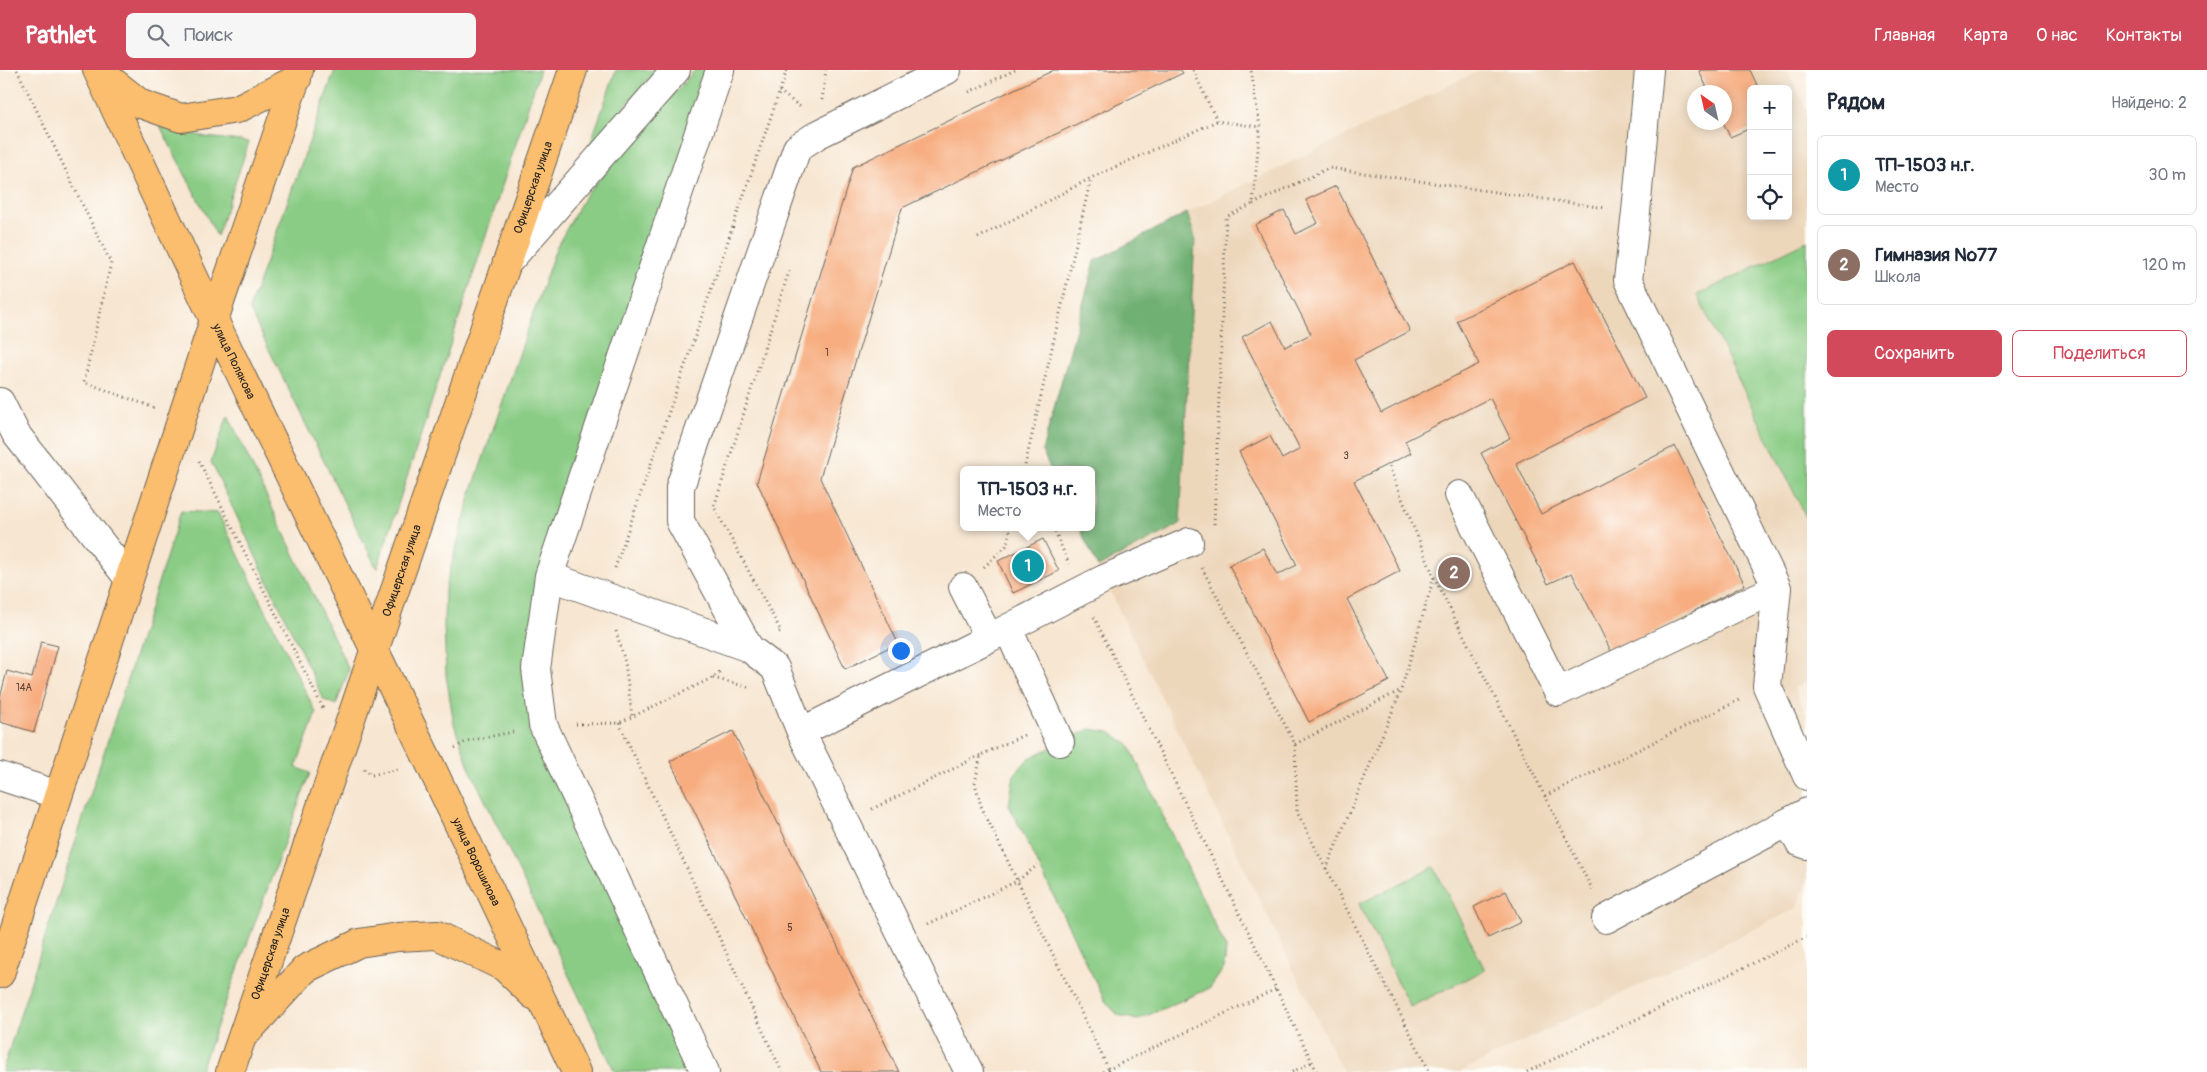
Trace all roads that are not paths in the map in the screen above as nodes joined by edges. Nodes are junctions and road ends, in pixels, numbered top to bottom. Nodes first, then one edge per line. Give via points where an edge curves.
1 (98, 70) edge
2 (573, 70) edge
3 (676, 70) edge
4 (720, 70) edge
5 (947, 70) edge
6 (1649, 70) edge
7 (298, 74) edge
8 (506, 264) junction
9 (214, 320) junction
10 (0, 402) edge
11 (1459, 496) dead end
12 (1189, 542) road end
13 (549, 576) junction
14 (129, 579) junction
15 (963, 587) road end
16 (1777, 588) junction
17 (999, 633) junction
18 (749, 648) junction
19 (374, 651) junction
20 (802, 732) junction
21 (1055, 733) road end
22 (0, 776) edge
23 (1807, 776) edge
24 (58, 795) junction
25 (1798, 818) edge
26 (1807, 845) edge
27 (1606, 919) road end
28 (0, 974) edge
29 (546, 1008) junction
30 (240, 1040) junction
31 (230, 1072) edge
32 (576, 1072) edge
33 (705, 1072) edge
34 (969, 1072) edge

1 - 7 main road via 141,104 181,118 237,109
1 - 9 main road, улица Полякова
2 - 8 main road, Офицерская улица
3 - 8 street
4 - 13 street
5 - 18 street via 797,148 683,477 680,521
6 - 16 street via 1628,280
7 - 9 main road
8 - 19 main road, Офицерская улица
9 - 14 main road
9 - 19 main road, улица Полякова
10 - 14 street via 16,434
11 - 16 street via 1558,692
12 - 17 street
13 - 18 street
13 - 33 street via 536,670 543,725
14 - 24 main road
15 - 17 street
16 - 23 street via 1767,686
17 - 20 street
17 - 21 street
18 - 20 street via 775,668
19 - 29 main road, улица Ворошилова
19 - 30 main road, Офицерская улица
20 - 34 street
22 - 24 street
24 - 28 main road
25 - 26 street via 1799,842
25 - 27 street
29 - 30 main road via 504,967 479,955 437,935 398,937 359,943 305,969
29 - 32 main road, улица Ворошилова
30 - 31 main road, Офицерская улица

